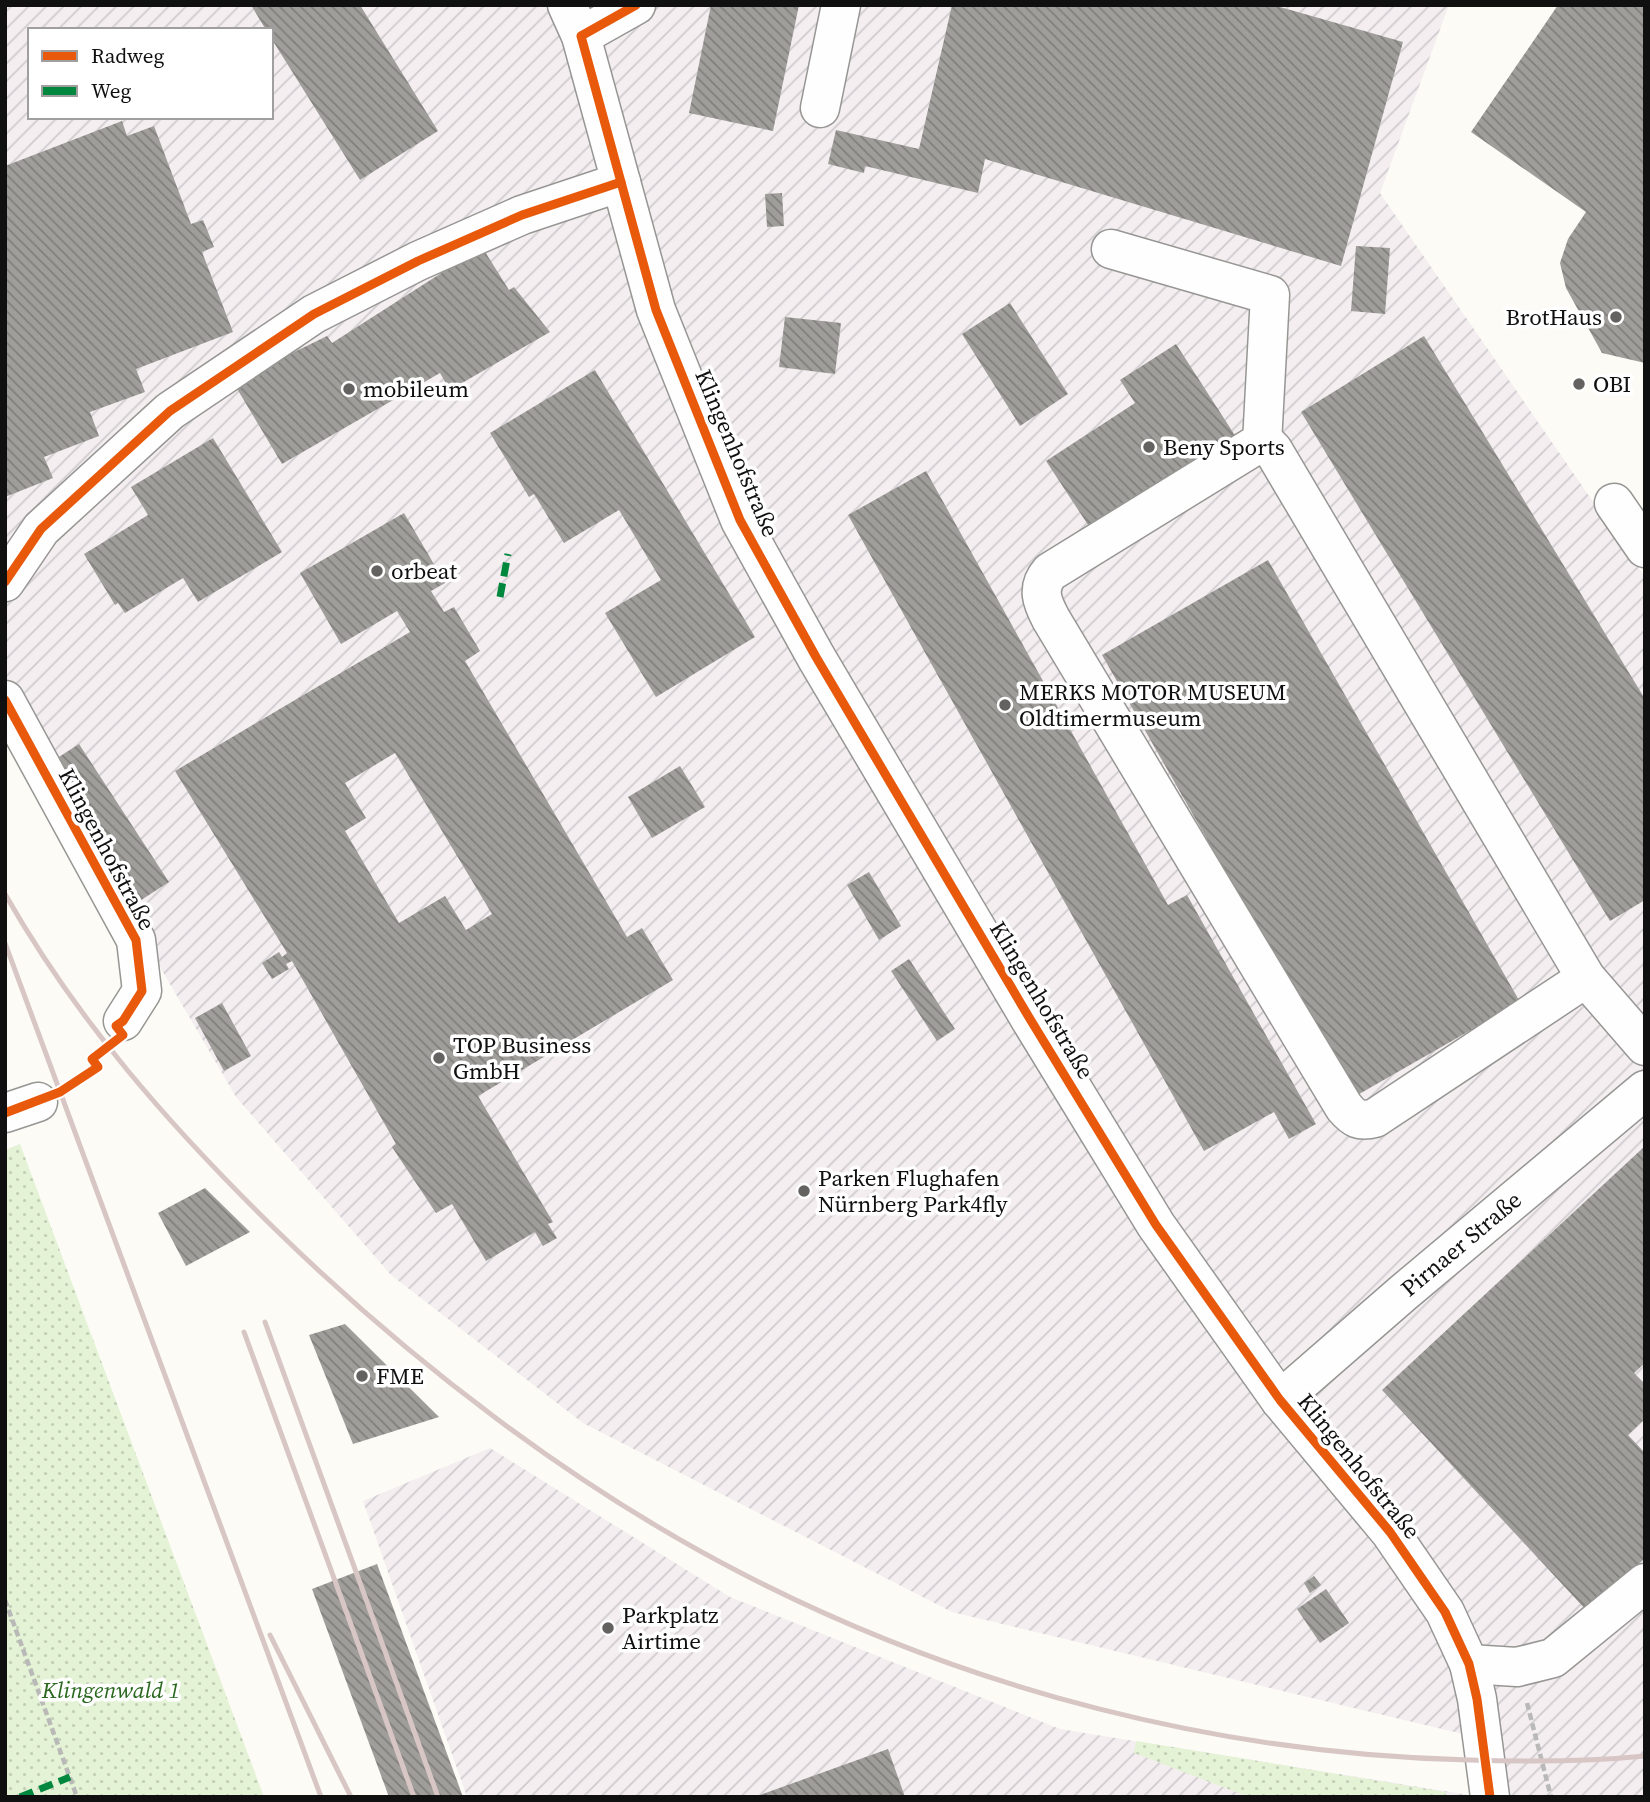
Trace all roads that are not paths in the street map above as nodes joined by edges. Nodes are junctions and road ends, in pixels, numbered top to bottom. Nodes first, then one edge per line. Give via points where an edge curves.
1 (636, 5) edge
2 (841, 5) edge
3 (574, 21) edge
4 (821, 108) dead end
5 (621, 182) junction
6 (1111, 248) dead end
7 (1262, 443) junction
8 (1614, 503) dead end
9 (1645, 548) edge
10 (5, 582) edge
11 (5, 700) edge
12 (1586, 978) junction
13 (123, 1021) road end
14 (1645, 1045) edge
15 (1645, 1090) edge
16 (1280, 1400) junction
17 (1645, 1583) edge
18 (1469, 1664) junction
19 (1490, 1797) edge

1 - 3 street
2 - 4 street
3 - 5 street, Klingenhofstraße
5 - 10 street via 522,215 314,314 170,411 41,529
5 - 16 street, Klingenhofstraße via 656,310 740,520 1135,1191
6 - 7 street via 1270,295
7 - 12 street via 1273,450
7 - 12 street via 1050,572 1044,579 1042,602 1344,1107 1359,1120 1375,1118
8 - 9 street
11 - 13 street, Klingenhofstraße via 136,940 142,991
12 - 14 street
15 - 16 street, Pirnaer Straße
16 - 18 street, Klingenhofstraße via 1390,1532 1445,1612
17 - 18 street via 1553,1658 1517,1667
18 - 19 street, Klingenhofstraße

